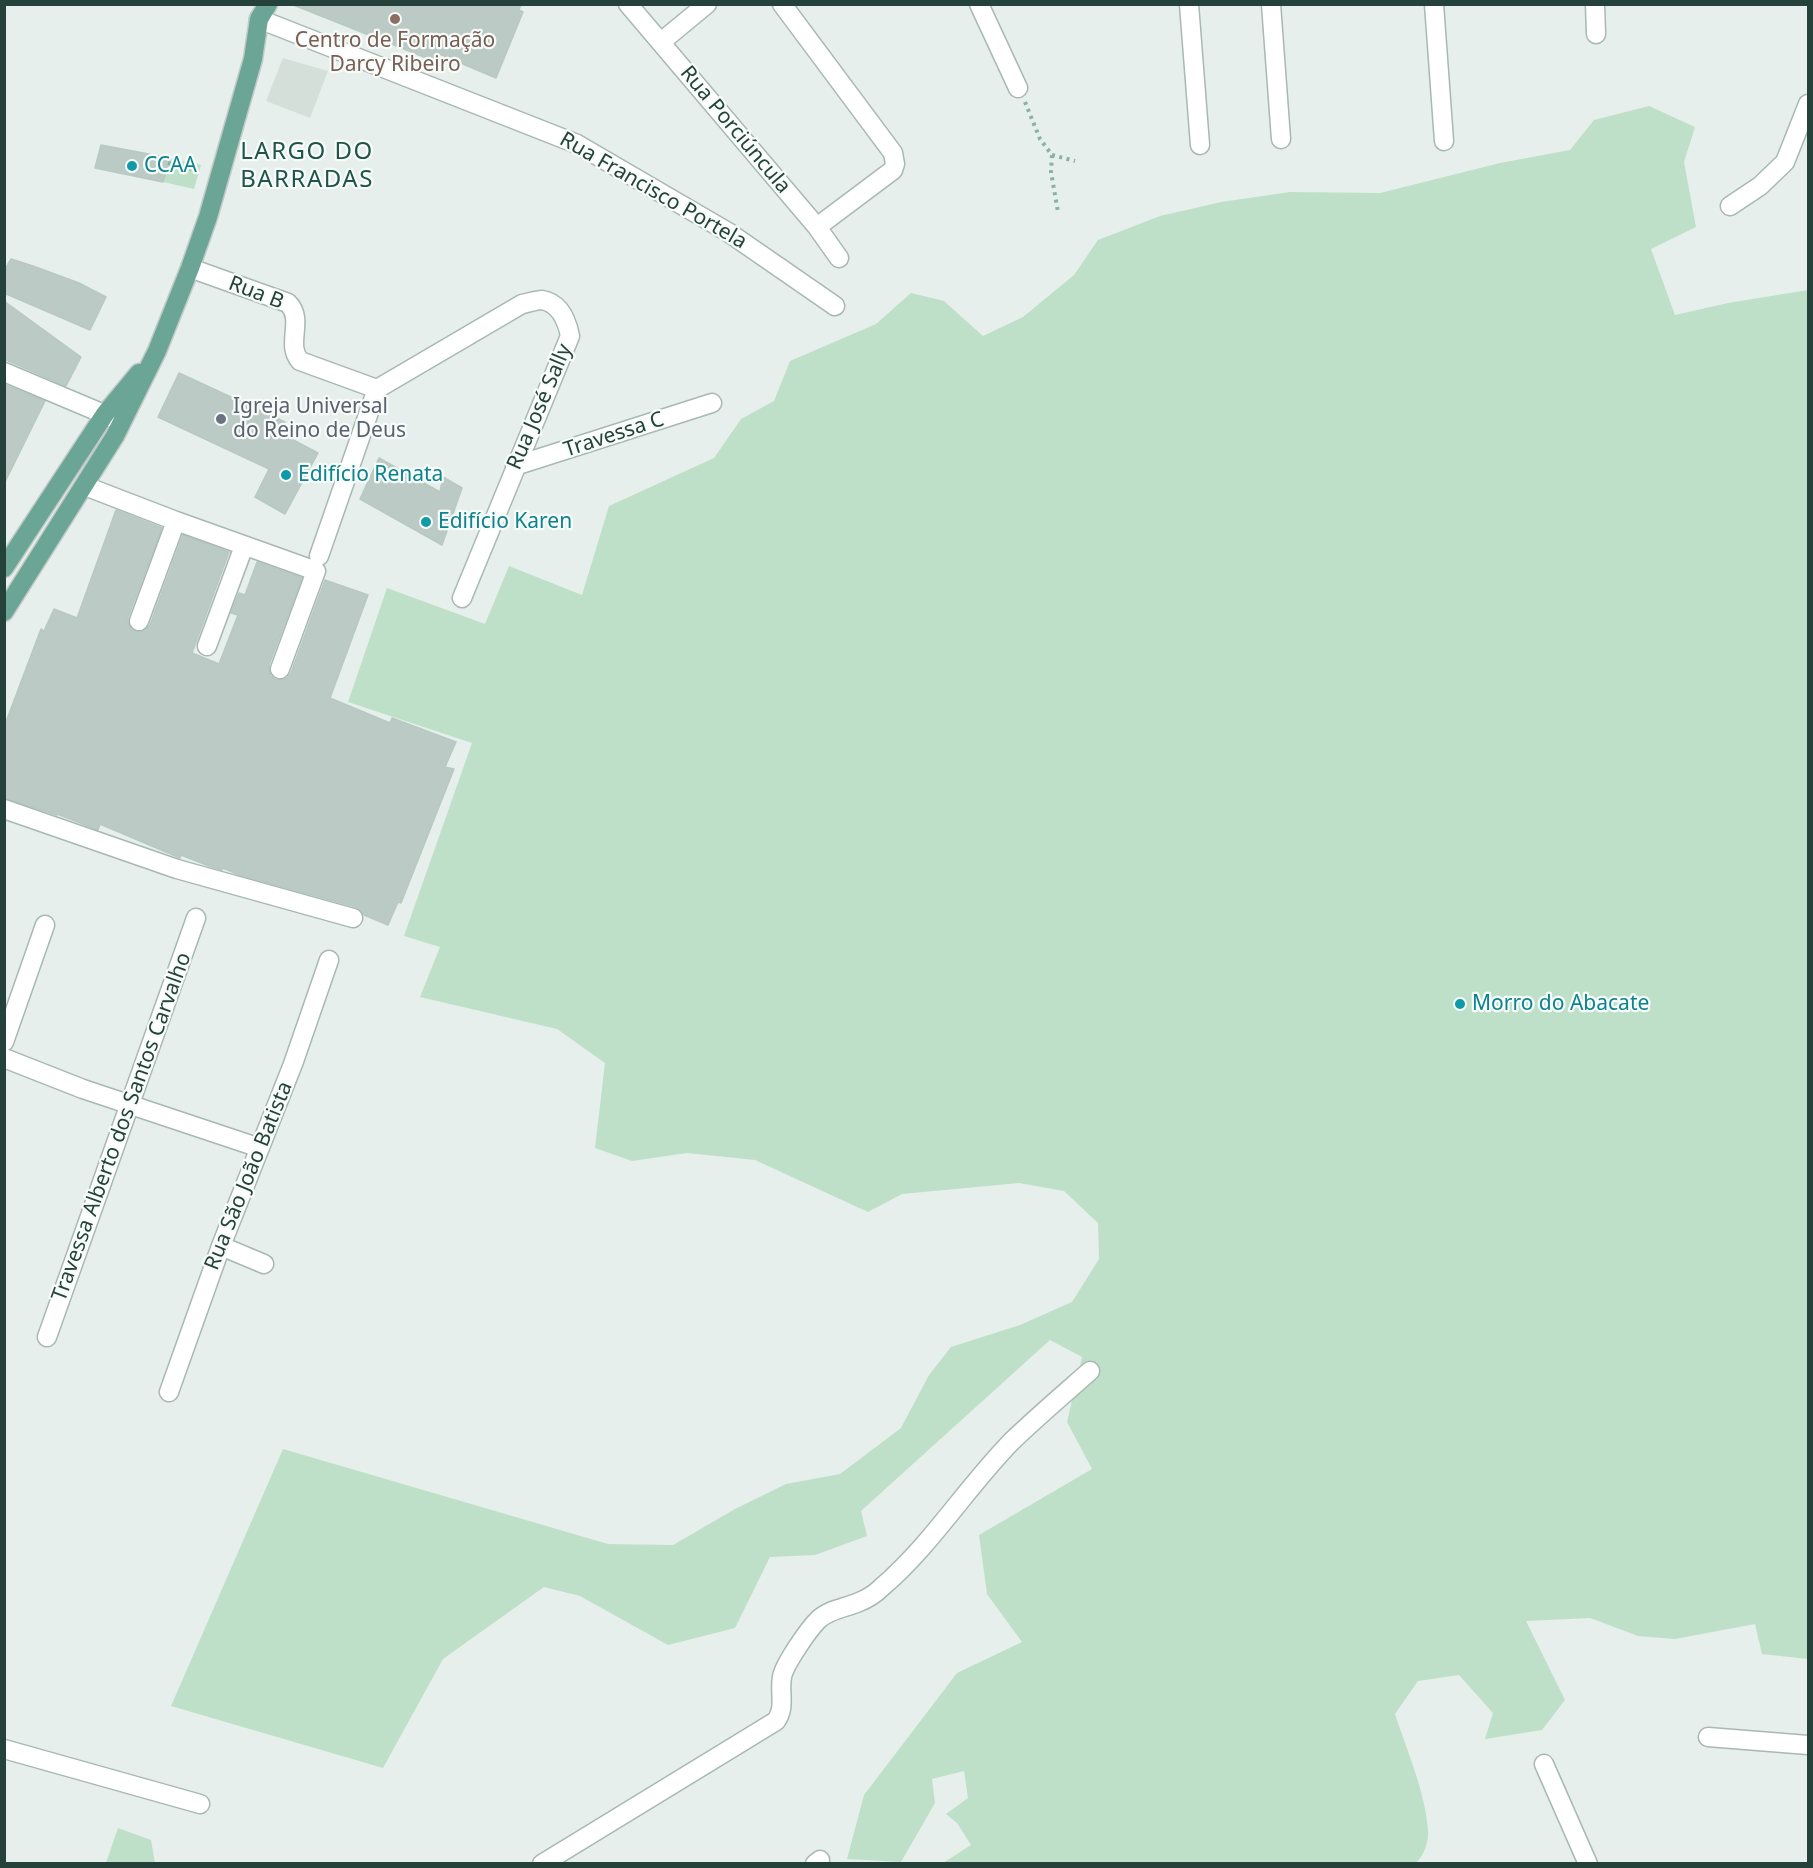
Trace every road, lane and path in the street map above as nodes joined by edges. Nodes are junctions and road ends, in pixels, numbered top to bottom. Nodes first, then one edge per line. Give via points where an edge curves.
1 (628, 4) edge
2 (706, 4) edge
3 (782, 4) edge
4 (979, 4) edge
5 (1189, 4) edge
6 (1270, 4) edge
7 (1434, 4) edge
8 (1595, 4) edge
9 (261, 9) edge
10 (1596, 34) dead end
11 (661, 42) junction
12 (1018, 88) joint
13 (1809, 104) edge
14 (1281, 139) dead end
15 (1444, 141) dead end
16 (1200, 145) dead end
17 (1052, 155) junction
18 (1075, 161) dead end
19 (168, 163) dead end
20 (191, 169) dead end
21 (1730, 206) dead end
22 (1058, 212) dead end
23 (817, 227) junction
24 (839, 258) dead end
25 (190, 268) junction
26 (835, 306) dead end
27 (157, 351) junction
28 (4, 372) edge
29 (377, 389) junction
30 (712, 403) dead end
31 (105, 414) junction
32 (123, 422) junction
33 (516, 466) junction
34 (85, 486) junction
35 (176, 521) junction
36 (244, 546) junction
37 (319, 556) dead end
38 (4, 568) edge
39 (462, 598) dead end
40 (4, 612) edge
41 (139, 621) dead end
42 (207, 646) dead end
43 (280, 669) dead end
44 (4, 809) edge
45 (196, 918) dead end
46 (353, 918) dead end
47 (45, 925) dead end
48 (329, 960) dead end
49 (4, 1042) edge
50 (4, 1058) edge
51 (130, 1105) junction
52 (260, 1148) junction
53 (221, 1246) junction
54 (264, 1264) dead end
55 (47, 1336) dead end
56 (1090, 1371) dead end
57 (169, 1392) dead end
58 (1708, 1737) dead end
59 (1809, 1745) edge
60 (4, 1749) edge
61 (1544, 1764) dead end
62 (200, 1803) dead end
63 (547, 1861) edge
64 (1588, 1863) edge

1 - 11 street, Rua Porciúncula
2 - 11 street
3 - 23 street via 894,159 893,170
4 - 12 street
5 - 16 street
6 - 14 street
7 - 15 street
8 - 10 street
9 - 25 main road via 253,59
9 - 26 street, Rua Francisco Portela via 577,144 728,232
11 - 23 street, Rua Porciúncula
12 - 17 path via 1040,139
13 - 21 street via 1785,162 1760,186
17 - 18 path
17 - 22 path
19 - 20 path
23 - 24 street, Rua Porciúncula
25 - 27 main road
25 - 29 street, Rua B via 288,303 297,316 294,352 300,361
27 - 31 main road
27 - 32 main road
28 - 31 street
29 - 33 street, Rua José Sally via 522,304 541,300 556,307 568,322 570,336
29 - 37 street
30 - 33 street, Travessa C
31 - 32 street
31 - 38 main road
32 - 34 main road
33 - 39 street, Rua José Sally
34 - 35 street
34 - 40 main road
35 - 36 street
35 - 41 street
36 - 42 street
36 - 43 street via 316,571
44 - 46 street via 177,869
45 - 51 street, Travessa Alberto dos Santos Carvalho
47 - 49 street
48 - 52 street, Rua São João Batista
50 - 51 street
51 - 52 street
51 - 55 street, Travessa Alberto dos Santos Carvalho
52 - 53 street, Rua São João Batista
53 - 54 street
53 - 57 street, Rua São João Batista
56 - 63 street via 1012,1441 919,1552 880,1589 819,1619 784,1667 782,1707 776,1721
58 - 59 street
60 - 62 street
61 - 64 street

